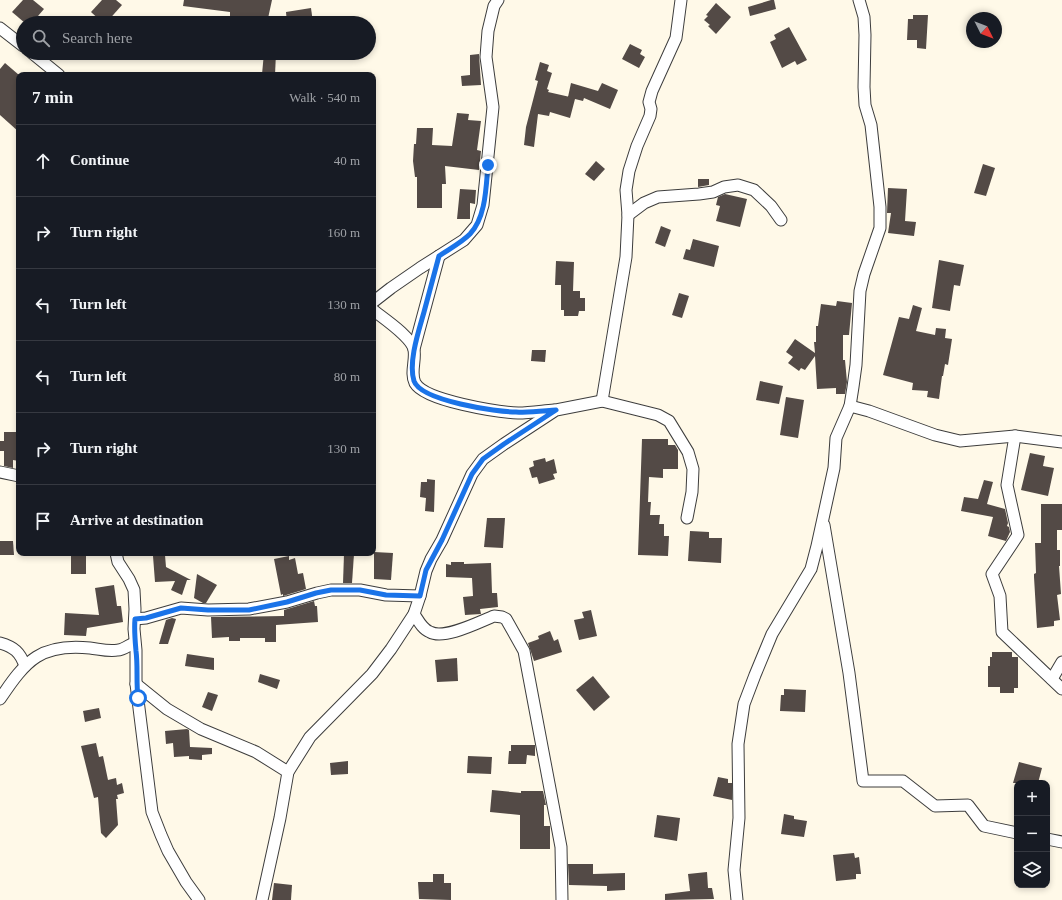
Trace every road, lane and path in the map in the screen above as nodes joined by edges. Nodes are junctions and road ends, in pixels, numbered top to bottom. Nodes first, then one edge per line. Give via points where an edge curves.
1 (498, 0) edge
2 (681, 0) edge
3 (859, 0) edge
4 (0, 28) edge
5 (16, 41) edge
6 (40, 60) edge
7 (54, 72) edge
8 (628, 215) junction
9 (781, 220) dead end
10 (439, 256) junction
11 (376, 300) edge
12 (376, 312) edge
13 (414, 349) junction
14 (602, 401) junction
15 (850, 406) junction
16 (556, 410) junction
17 (1015, 436) junction
18 (1062, 442) edge
19 (0, 472) edge
20 (16, 475) edge
21 (687, 518) dead end
22 (823, 520) junction
23 (117, 556) edge
24 (420, 596) junction
25 (414, 614) junction
26 (135, 619) junction
27 (0, 642) edge
28 (134, 643) junction
29 (1062, 662) edge
30 (25, 666) junction
31 (1052, 679) junction
32 (136, 684) junction
33 (1062, 689) edge
34 (0, 699) edge
35 (288, 772) junction
36 (1014, 832) edge
37 (1050, 840) edge
38 (1062, 842) edge
39 (199, 900) edge
40 (262, 900) edge
41 (562, 900) edge
42 (737, 900) edge

1 - 10 street via 488,31 486,57 493,107 483,205 477,225 471,233
2 - 8 street via 676,38 652,91 649,102 650,116 629,171 626,190
3 - 15 street via 864,17 865,105 871,125 880,228 860,291 856,365
4 - 5 street
6 - 7 street
8 - 9 street via 644,203 658,197 699,194 738,186 754,190
8 - 14 street via 626,257
10 - 11 street
10 - 13 street
12 - 13 street via 404,335
13 - 16 street via 414,382 429,394 501,412
14 - 16 street
14 - 21 street via 658,415 669,421 688,452 693,469
15 - 17 street via 960,441
15 - 22 street via 836,438 834,468
16 - 24 street via 483,459 472,474 426,570
17 - 18 street
17 - 31 street via 1007,485 1018,535 992,574 1000,596 1002,632
19 - 20 street
22 - 36 street via 849,673 863,781 903,781 935,806 968,805 984,826
22 - 42 street via 811,569 772,634 744,704 738,744 739,818 734,870
23 - 26 street via 134,590
24 - 25 street
24 - 26 street via 331,590 249,610 181,608
25 - 35 street via 372,674 310,737
25 - 41 street via 424,628 437,635 494,616 502,616 524,651 561,847
26 - 28 street
27 - 30 street via 16,650 22,656
28 - 30 street via 118,650 70,646 50,650 40,654
28 - 32 street
29 - 31 street
30 - 34 street
31 - 33 street
32 - 35 street via 167,709 201,729 256,752
32 - 39 street via 152,812 168,850
35 - 40 street
37 - 38 street

